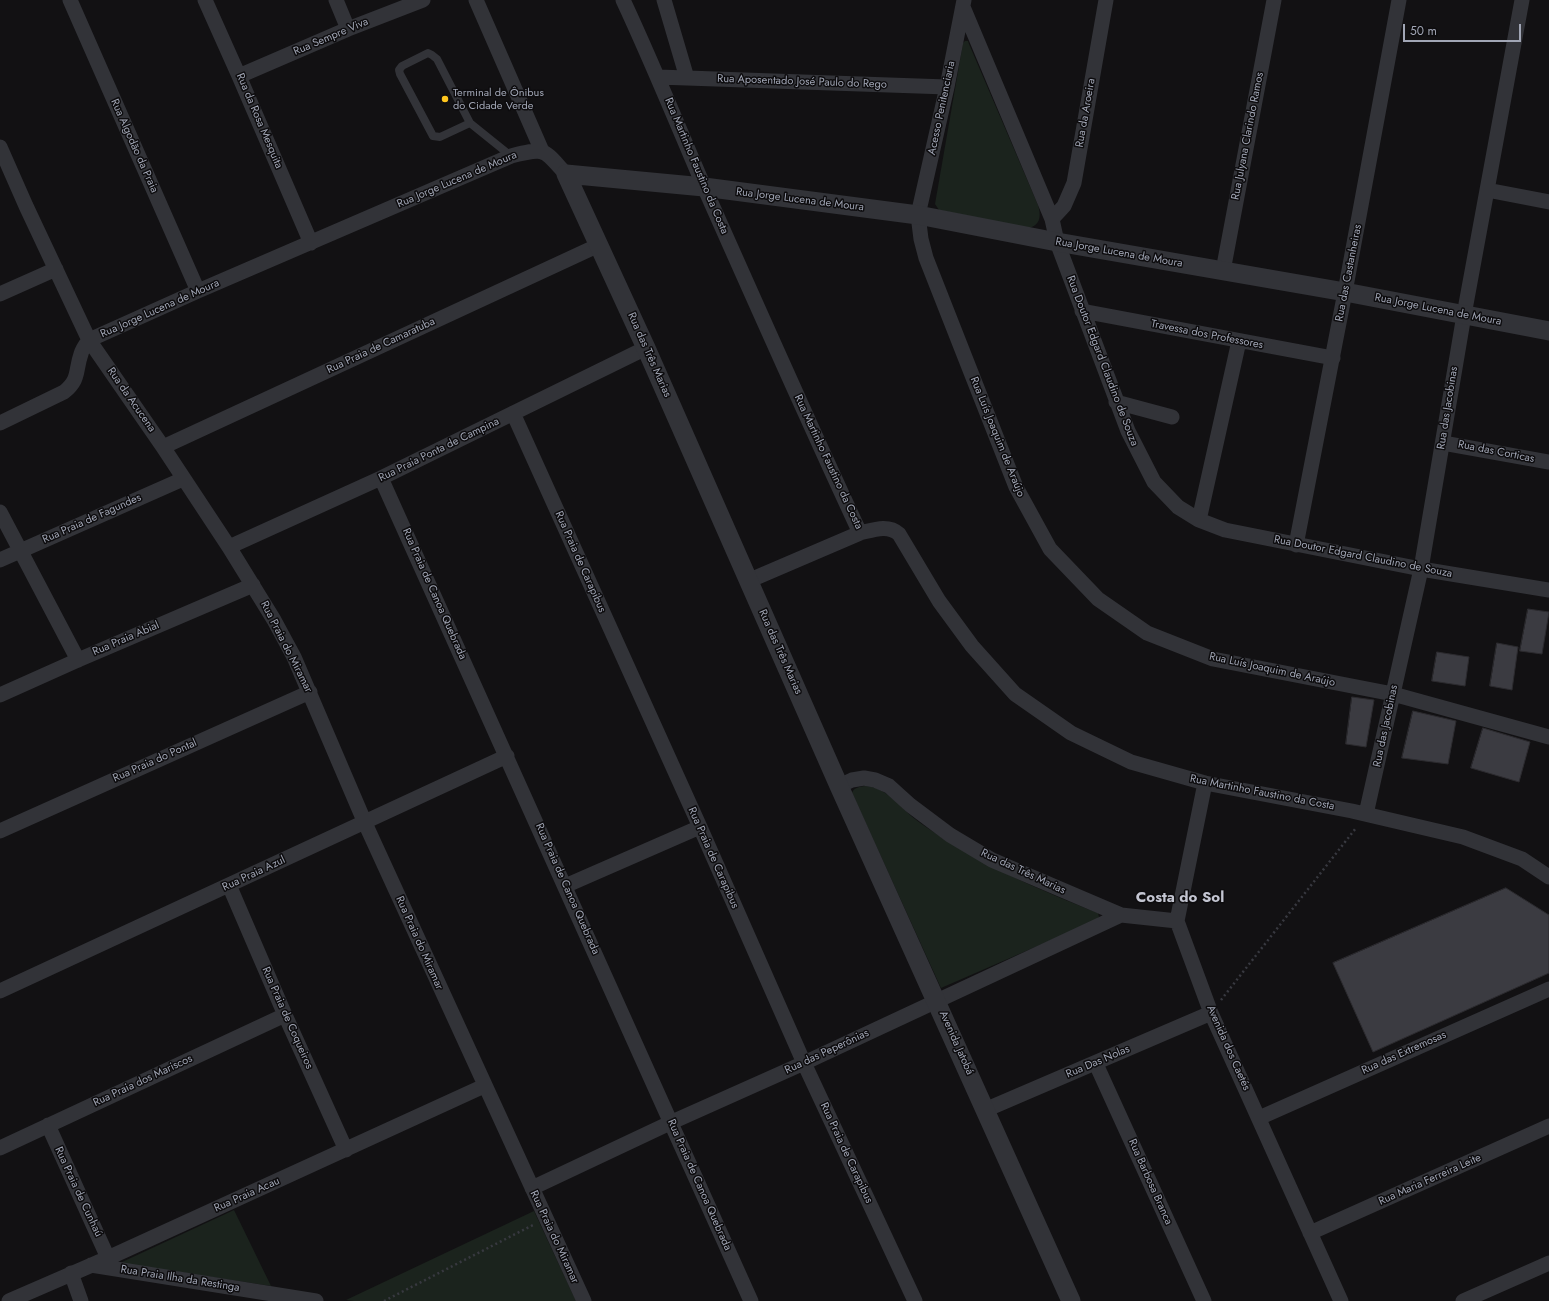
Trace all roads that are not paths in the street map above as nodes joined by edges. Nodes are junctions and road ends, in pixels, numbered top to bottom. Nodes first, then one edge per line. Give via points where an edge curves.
1 (70, 0) edge
2 (205, 0) edge
3 (336, 0) edge
4 (423, 0) edge
5 (476, 0) edge
6 (623, 0) edge
7 (664, 0) edge
8 (1106, 0) edge
9 (1274, 0) edge
10 (1399, 0) edge
11 (1522, 0) edge
12 (963, 3) edge
13 (348, 29) junction
14 (239, 76) junction
15 (658, 77) junction
16 (687, 78) junction
17 (947, 87) junction
18 (470, 123) junction
19 (542, 151) junction
20 (2, 156) edge
21 (511, 156) junction
22 (566, 174) junction
23 (704, 187) junction
24 (1487, 190) junction
25 (1549, 202) edge
26 (918, 215) junction
27 (1052, 219) junction
28 (1057, 242) junction
29 (311, 243) junction
30 (599, 245) junction
31 (56, 269) junction
32 (1223, 271) junction
33 (198, 291) junction
34 (1345, 292) junction
35 (0, 294) edge
36 (1082, 311) junction
37 (1464, 315) junction
38 (1549, 331) edge
39 (89, 340) junction
40 (1239, 341) junction
41 (646, 348) junction
42 (1333, 358) junction
43 (1116, 402) junction
44 (513, 414) junction
45 (1172, 417) dead end
46 (0, 423) edge
47 (1443, 443) junction
48 (163, 447) junction
49 (1549, 462) edge
50 (183, 478) junction
51 (382, 478) junction
52 (0, 512) edge
53 (1199, 520) junction
54 (860, 533) junction
55 (1296, 545) junction
56 (229, 547) junction
57 (20, 552) junction
58 (0, 560) edge
59 (1421, 569) junction
60 (748, 581) junction
61 (253, 585) junction
62 (1549, 590) edge
63 (78, 660) junction
64 (310, 692) junction
65 (1393, 694) junction
66 (0, 695) edge
67 (1549, 737) edge
68 (507, 756) junction
69 (1206, 783) junction
70 (839, 786) junction
71 (1366, 814) junction
72 (365, 823) junction
73 (700, 827) junction
74 (0, 831) edge
75 (1549, 877) edge
76 (229, 886) junction
77 (565, 886) junction
78 (1121, 915) junction
79 (1177, 921) junction
80 (1549, 989) edge
81 (0, 991) edge
82 (937, 1001) junction
83 (1211, 1013) junction
84 (285, 1015) junction
85 (804, 1063) junction
86 (1096, 1064) junction
87 (484, 1086) junction
88 (985, 1110) junction
89 (1259, 1118) junction
90 (672, 1122) junction
91 (48, 1125) junction
92 (1549, 1126) edge
93 (0, 1148) edge
94 (346, 1150) junction
95 (532, 1188) junction
96 (1310, 1233) junction
97 (108, 1258) junction
98 (1549, 1263) edge
99 (91, 1265) junction
100 (71, 1273) junction
101 (9, 1301) edge
102 (80, 1301) edge
103 (316, 1301) edge
104 (584, 1301) edge
105 (751, 1301) edge
106 (915, 1301) edge
107 (1071, 1301) edge
108 (1204, 1301) edge
109 (1341, 1301) edge
110 (1463, 1301) edge

1 - 33 street, Rua Algodão da Praia
2 - 14 street, Rua da Rosa Mesquita
3 - 13 street
4 - 13 street, Rua Sempre Viva
5 - 19 street
6 - 15 street, Rua Martinho Faustino da Costa
7 - 16 street
8 - 27 street, Rua da Aroeira via 1074,182 1064,206
9 - 32 street, Rua Julyana Clarindo Ramos
10 - 34 street, Rua das Castanheiras
11 - 24 street, Rua das Jacobinas
12 - 17 street, Acesso Penitenciaria
12 - 27 street, Rua Doutor Edgard Claudino de Souza
13 - 14 street, Rua Sempre Viva
14 - 29 street, Rua da Rosa Mesquita
15 - 16 street, Rua Aposentado José Paulo do Rego
15 - 23 street, Rua Martinho Faustino da Costa
16 - 17 street, Rua Aposentado José Paulo do Rego
17 - 26 street, Acesso Penitenciaria
18 - 18 lane via 440,137 433,136 400,74 402,66 428,53 437,59
18 - 21 lane
19 - 21 street, Rua Jorge Lucena de Moura via 534,150
19 - 22 street
20 - 31 street, Rua da Acucena
21 - 29 street, Rua Jorge Lucena de Moura
22 - 23 street, Rua Jorge Lucena de Moura
22 - 30 street, Rua das Três Marias
23 - 26 street, Rua Jorge Lucena de Moura
23 - 54 street, Rua Martinho Faustino da Costa
24 - 25 street
24 - 37 street, Rua das Jacobinas
26 - 28 street, Rua Jorge Lucena de Moura
26 - 65 street, Rua Luís Joaquim de Araújo via 926,258 1016,487 1050,549 1098,598 1147,633 1213,659
27 - 28 street, Rua Doutor Edgard Claudino de Souza
28 - 32 street, Rua Jorge Lucena de Moura
28 - 36 street, Rua Doutor Edgard Claudino de Souza
29 - 33 street, Rua Jorge Lucena de Moura
30 - 41 street, Rua das Três Marias
30 - 48 street, Rua Praia de Camaratuba
31 - 35 street
31 - 39 street, Rua da Acucena
32 - 34 street, Rua Jorge Lucena de Moura
33 - 39 street, Rua Jorge Lucena de Moura
34 - 37 street, Rua Jorge Lucena de Moura
34 - 42 street, Rua das Castanheiras
36 - 40 street, Travessa dos Professores
36 - 43 street, Rua Doutor Edgard Claudino de Souza
37 - 38 street, Rua Jorge Lucena de Moura
37 - 47 street, Rua das Jacobinas
39 - 46 street via 81,352 76,378 72,385 64,392
39 - 48 street, Rua da Acucena
40 - 42 street, Travessa dos Professores
40 - 53 street
41 - 44 street, Rua Praia Ponta de Campina
41 - 60 street, Rua das Três Marias
42 - 55 street, Rua das Castanheiras
43 - 45 street
43 - 53 street, Rua Doutor Edgard Claudino de Souza via 1154,482 1178,507
44 - 51 street, Rua Praia Ponta de Campina
44 - 73 street, Rua Praia de Carapibus
47 - 49 street, Rua das Corticas
47 - 59 street, Rua das Jacobinas
48 - 50 street, Rua da Acucena
50 - 56 street, Rua da Acucena
50 - 57 street, Rua Praia de Fagundes
51 - 56 street, Rua Praia Ponta de Campina
51 - 68 street, Rua Praia de Canoa Quebrada
52 - 57 street
53 - 55 street, Rua Doutor Edgard Claudino de Souza via 1225,530
54 - 60 street
54 - 69 street, Rua Martinho Faustino da Costa via 883,528 894,529 899,534 957,627 1015,694 1071,733 1131,762
55 - 59 street, Rua Doutor Edgard Claudino de Souza
56 - 61 street, Rua da Acucena
57 - 58 street, Rua Praia de Fagundes
57 - 63 street
59 - 62 street, Rua Doutor Edgard Claudino de Souza
59 - 65 street, Rua das Jacobinas
60 - 70 street, Rua das Três Marias
61 - 63 street, Rua Praia Abial
61 - 64 street, Rua Praia do Miramar via 294,657
63 - 66 street, Rua Praia Abial
64 - 72 street, Rua Praia do Miramar
64 - 74 street, Rua Praia do Pontal
65 - 67 street, Rua Luís Joaquim de Araújo
65 - 71 street, Rua das Jacobinas
68 - 72 street, Rua Praia Azul
68 - 77 street, Rua Praia de Canoa Quebrada
69 - 71 street, Rua Martinho Faustino da Costa
69 - 79 street
70 - 78 street, Rua das Três Marias via 864,778 889,786 950,835 992,860
70 - 82 street, Avenida Jatobá
71 - 75 street, Rua Martinho Faustino da Costa via 1463,837 1522,859
72 - 76 street, Rua Praia Azul
72 - 87 street, Rua Praia do Miramar
73 - 77 street
73 - 85 street, Rua Praia de Carapibus
76 - 81 street, Rua Praia Azul
76 - 84 street, Rua Praia de Coqueiros
77 - 90 street, Rua Praia de Canoa Quebrada
78 - 79 street, Rua das Três Marias
78 - 82 street, Rua das Peperônias
79 - 83 street, Avenida dos Caetés
80 - 89 street, Rua das Extremosas
82 - 85 street, Rua das Peperônias
82 - 88 street, Avenida Jatobá
83 - 86 street, Rua Das Nolas
83 - 89 street, Avenida dos Caetés
84 - 91 street, Rua Praia dos Mariscos
84 - 94 street, Rua Praia de Coqueiros
85 - 90 street, Rua das Peperônias
85 - 106 street, Rua Praia de Carapibus
86 - 88 street, Rua Das Nolas
86 - 108 street, Rua Barbosa Branca
87 - 94 street, Rua Praia Acau
87 - 95 street, Rua Praia do Miramar
88 - 107 street, Avenida Jatobá
89 - 96 street, Avenida dos Caetés
90 - 95 street, Rua das Peperônias
90 - 105 street, Rua Praia de Canoa Quebrada
91 - 93 street, Rua Praia dos Mariscos
91 - 97 street, Rua Praia de Cunhaú
92 - 96 street, Rua Maria Ferreira Leite
94 - 97 street, Rua Praia Acau
95 - 104 street, Rua Praia do Miramar
96 - 109 street, Avenida dos Caetés
97 - 99 street, Rua Praia Acau
98 - 110 street
99 - 100 street, Rua Praia Acau
99 - 103 street, Rua Praia Ilha da Restinga
100 - 101 street, Rua Praia Acau
100 - 102 street

